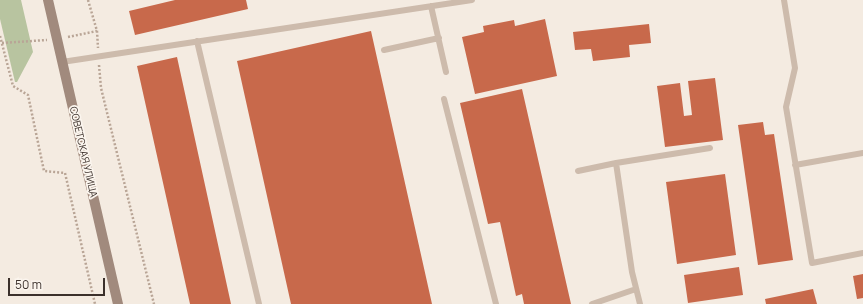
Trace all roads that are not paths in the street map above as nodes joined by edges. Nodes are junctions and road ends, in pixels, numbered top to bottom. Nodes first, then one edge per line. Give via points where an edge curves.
1 (48, 0) edge
2 (472, 0) edge
3 (784, 0) edge
4 (431, 6) junction
5 (439, 38) junction
6 (198, 41) junction
7 (384, 50) dead end
8 (62, 62) junction
9 (446, 72) dead end
10 (444, 99) dead end
11 (710, 148) dead end
12 (863, 153) edge
13 (616, 163) junction
14 (795, 165) junction
15 (578, 171) dead end
16 (863, 253) edge
17 (636, 289) junction
18 (118, 304) edge
19 (258, 304) edge
20 (496, 304) edge
21 (592, 304) edge
22 (640, 304) edge

1 - 8 main road, СОВЕТСКАЯ УЛИЦА
2 - 4 lane
3 - 14 lane via 795,68 786,106
4 - 5 lane
4 - 6 lane
5 - 7 lane
5 - 9 lane
6 - 8 lane
6 - 19 lane
8 - 18 main road, СОВЕТСКАЯ УЛИЦА
10 - 20 lane
11 - 13 lane
12 - 14 lane
13 - 15 lane
13 - 17 lane
14 - 16 lane via 812,263
17 - 21 lane
17 - 22 lane

